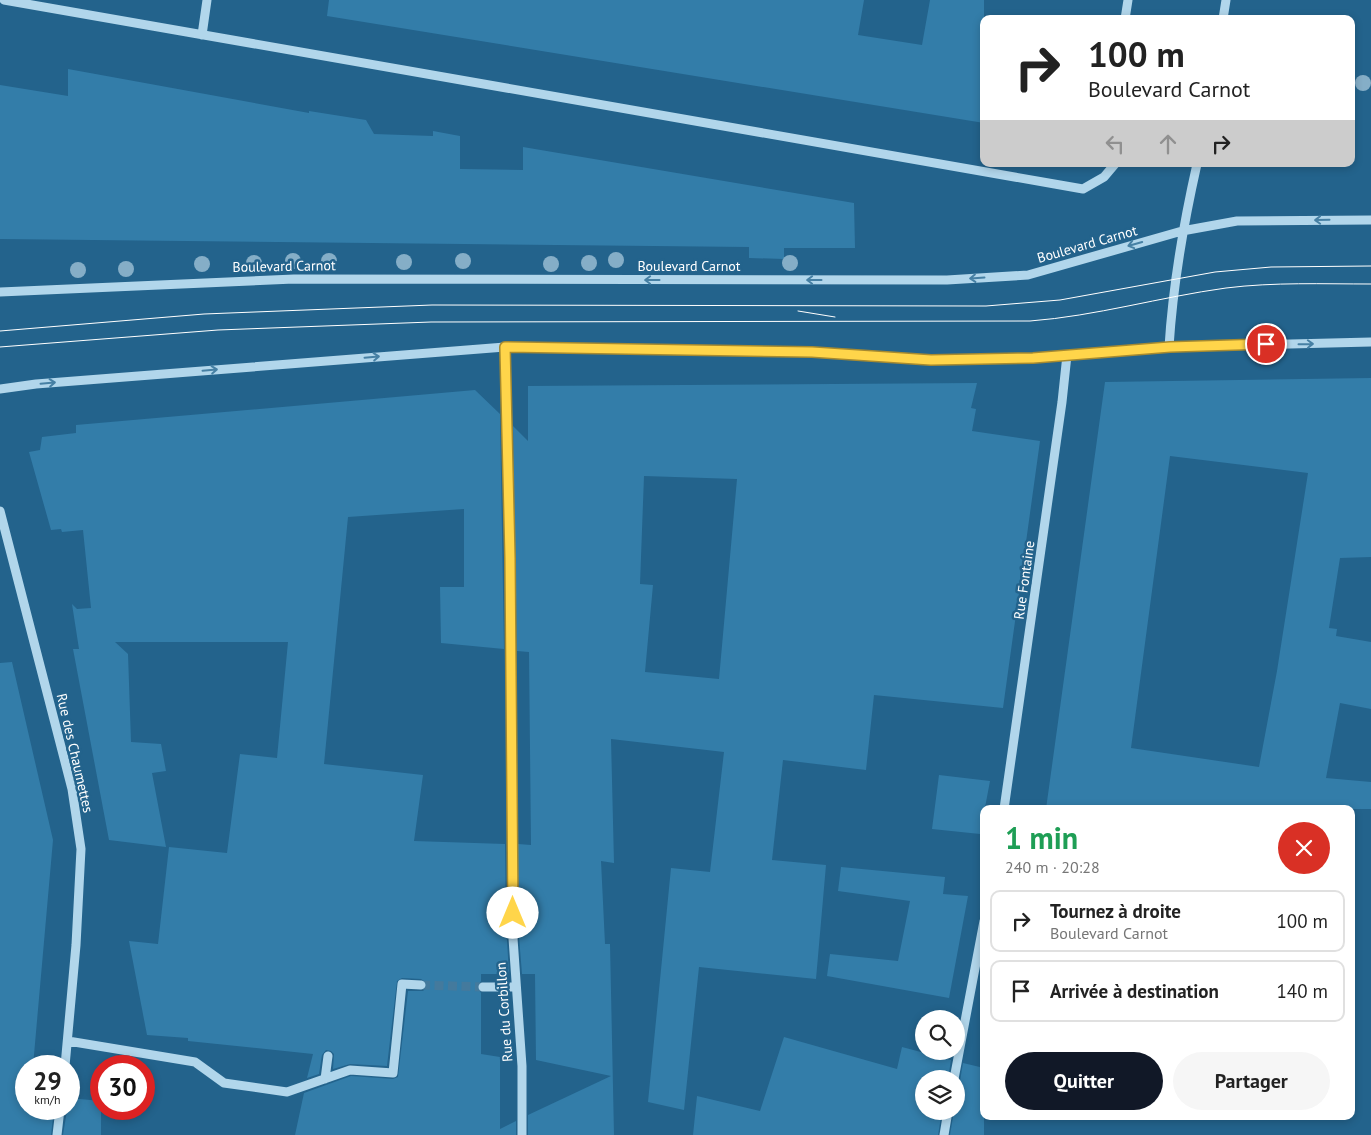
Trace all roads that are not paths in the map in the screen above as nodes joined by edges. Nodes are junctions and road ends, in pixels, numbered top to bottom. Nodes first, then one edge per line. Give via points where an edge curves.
1 (4, 0) edge
2 (207, 0) edge
3 (1128, 0) edge
4 (1226, 0) edge
5 (1126, 15) edge
6 (1224, 15) edge
7 (202, 35) junction
8 (1112, 167) edge
9 (1197, 167) edge
10 (1371, 220) edge
11 (1182, 230) junction
12 (0, 292) edge
13 (1371, 342) edge
14 (505, 347) junction
15 (1170, 347) junction
16 (1067, 355) junction
17 (0, 389) edge
18 (0, 511) edge
19 (1005, 805) edge
20 (980, 942) edge
21 (421, 985) tunnel mouth
22 (483, 987) tunnel mouth
23 (515, 987) junction
24 (68, 1041) junction
25 (66, 1055) edge
26 (328, 1056) dead end
27 (956, 1070) edge
28 (325, 1079) junction
29 (59, 1120) edge
30 (946, 1120) edge
31 (57, 1135) edge
32 (522, 1135) edge
33 (944, 1135) edge

1 - 7 street
2 - 7 street
3 - 5 street
4 - 6 street
7 - 8 street via 1082,188 1104,176
9 - 11 street
10 -> 11 street, Boulevard Carnot via 1237,221
11 -> 12 street, Boulevard Carnot via 1028,275 947,280 294,279
11 - 15 street via 1172,297
15 -> 13 street
14 - 16 street via 812,352 931,360
17 -> 14 street
14 - 23 street, Rue du Corbillon
15 - 16 street
16 - 19 street, Rue Fontaine
18 - 24 street, Rue des Chaumettes via 72,788 82,849
20 - 27 street
21 - 28 street via 402,984 393,1073 350,1070
22 - 23 street
23 - 32 street, Rue du Corbillon via 522,1066
24 - 25 street, Rue des Chaumettes
24 - 28 street via 195,1062 224,1083 287,1092
26 - 28 street
29 - 31 street
30 - 33 street

